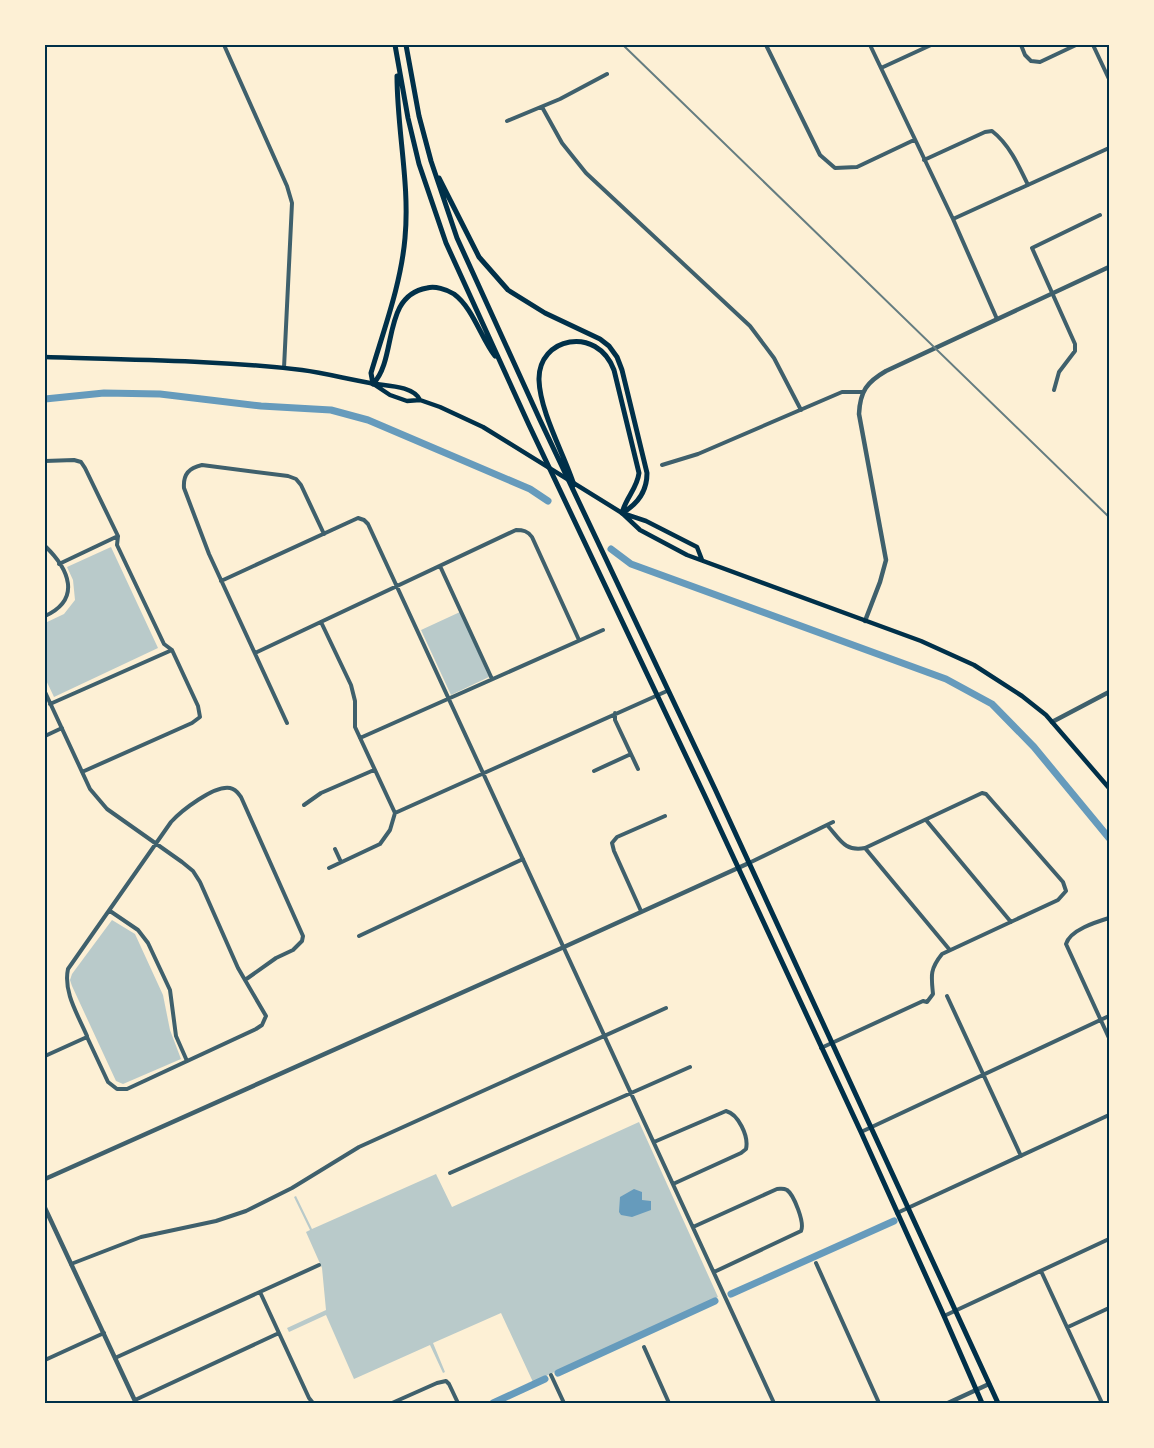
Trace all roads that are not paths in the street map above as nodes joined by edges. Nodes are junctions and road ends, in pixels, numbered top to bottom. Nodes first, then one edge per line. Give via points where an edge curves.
1 (224, 45) edge
2 (395, 45) edge
3 (406, 45) edge
4 (766, 45) edge
5 (870, 45) edge
6 (930, 45) edge
7 (1021, 45) edge
8 (1076, 45) edge
9 (1093, 45) edge
10 (397, 66) junction
11 (881, 68) junction
12 (607, 74) dead end
13 (1109, 79) edge
14 (542, 107) junction
15 (507, 121) dead end
16 (914, 140) junction
17 (1109, 148) edge
18 (430, 160) junction
19 (924, 160) junction
20 (1028, 185) junction
21 (1100, 215) dead end
22 (953, 219) junction
23 (1109, 267) edge
24 (1053, 293) junction
25 (998, 319) junction
26 (45, 357) edge
27 (502, 366) junction
28 (284, 368) junction
29 (373, 384) junction
30 (1054, 390) dead end
31 (863, 392) junction
32 (420, 400) junction
33 (801, 410) junction
34 (45, 461) edge
35 (662, 465) dead end
36 (581, 507) junction
37 (622, 513) junction
38 (324, 534) junction
39 (118, 536) junction
40 (45, 546) edge
41 (702, 560) junction
42 (59, 564) junction
43 (440, 566) junction
44 (221, 581) junction
45 (397, 587) junction
46 (45, 616) edge
47 (866, 621) junction
48 (321, 622) junction
49 (603, 630) dead end
50 (579, 640) junction
51 (172, 650) junction
52 (255, 653) junction
53 (492, 679) junction
54 (667, 691) junction
55 (45, 692) edge
56 (1109, 692) edge
57 (657, 696) junction
58 (449, 699) junction
59 (50, 704) junction
60 (615, 713) junction
61 (1052, 722) junction
62 (287, 723) dead end
63 (62, 728) junction
64 (45, 736) edge
65 (360, 738) junction
66 (631, 754) junction
67 (638, 769) dead end
68 (374, 770) junction
69 (594, 771) dead end
70 (82, 772) junction
71 (483, 773) junction
72 (1109, 788) edge
73 (304, 805) dead end
74 (395, 813) junction
75 (665, 816) dead end
76 (926, 819) junction
77 (833, 822) dead end
78 (827, 825) junction
79 (156, 843) junction
80 (865, 848) junction
81 (335, 849) dead end
82 (523, 859) junction
83 (341, 862) junction
84 (749, 863) junction
85 (329, 868) dead end
86 (737, 868) junction
87 (110, 910) junction
88 (641, 911) junction
89 (1109, 918) edge
90 (1011, 922) junction
91 (359, 936) dead end
92 (564, 948) junction
93 (949, 950) junction
94 (245, 980) junction
95 (947, 996) dead end
96 (666, 1008) dead end
97 (1109, 1016) edge
98 (1101, 1020) junction
99 (605, 1035) junction
100 (87, 1036) junction
101 (1109, 1038) edge
102 (831, 1043) junction
103 (820, 1048) junction
104 (45, 1056) edge
105 (187, 1061) junction
106 (690, 1066) dead end
107 (983, 1075) junction
108 (631, 1092) junction
109 (1109, 1115) edge
110 (871, 1127) junction
111 (861, 1132) junction
112 (654, 1142) junction
113 (1021, 1156) junction
114 (450, 1173) dead end
115 (45, 1179) edge
116 (673, 1184) junction
117 (45, 1208) edge
118 (908, 1208) junction
119 (897, 1213) junction
120 (693, 1227) junction
121 (1109, 1239) edge
122 (816, 1263) dead end
123 (71, 1264) junction
124 (320, 1264) dead end
125 (1041, 1271) junction
126 (714, 1272) junction
127 (260, 1292) junction
128 (1109, 1308) edge
129 (956, 1311) junction
130 (944, 1316) junction
131 (1068, 1327) junction
132 (279, 1333) junction
133 (104, 1334) junction
134 (644, 1347) dead end
135 (115, 1358) junction
136 (45, 1360) edge
137 (551, 1375) dead end
138 (989, 1384) junction
139 (976, 1390) junction
140 (135, 1401) edge
141 (314, 1403) edge
142 (392, 1403) edge
143 (458, 1403) edge
144 (564, 1403) edge
145 (669, 1403) edge
146 (774, 1403) edge
147 (879, 1403) edge
148 (948, 1403) edge
149 (982, 1403) edge
150 (998, 1403) edge
151 (1102, 1403) edge

1 - 28 street via 292,203
2 - 10 main road
3 - 18 main road
4 - 16 street via 820,155 835,168 857,167
5 - 11 street
6 - 11 street
7 - 8 street via 1031,61 1040,62
9 - 13 street
10 - 27 main road via 419,164 446,243
10 - 29 main road via 405,238 371,373
11 - 16 street
12 - 14 street
14 - 15 street
14 - 33 street via 586,173 750,326 774,357
16 - 19 street
17 - 20 street
18 - 36 main road via 457,238
18 - 37 main road via 479,257 508,290 600,339 617,357 647,473 639,499
19 - 20 street via 992,131 1000,136
19 - 22 street
20 - 22 street
21 - 24 street via 1032,248
22 - 25 street
23 - 24 street
24 - 25 street
24 - 30 street via 1075,344
25 - 31 street via 886,370 872,379
26 - 28 main road
27 - 29 main road via 465,305 453,294 430,287 407,297 400,307 381,375
27 - 57 main road
28 - 29 main road
29 - 32 main road via 407,401
29 - 32 main road via 394,385
31 - 33 street via 842,392
31 - 47 street via 859,414 886,560
32 - 37 main road via 483,427
33 - 35 street via 698,454
34 - 39 street via 81,462
36 - 37 main road via 538,378 548,354 556,347 577,341 597,346 614,370 639,473
36 - 54 main road
37 - 41 main road via 640,530
37 - 41 main road via 697,547
38 - 44 street
38 - 44 street via 296,479 194,467 186,472 184,488
38 - 45 street via 364,520
39 - 42 street
39 - 51 street via 117,545 164,644
40 - 42 street
41 - 47 main road
42 - 46 street via 68,584 68,597 63,606
43 - 45 street
43 - 50 street via 516,530 526,531
43 - 53 street
44 - 52 street
45 - 48 street
45 - 58 street
47 - 61 main road via 974,665 1022,696
48 - 52 street
48 - 65 street via 351,685 355,727
49 - 50 street
50 - 53 street
51 - 59 street
51 - 70 street via 200,717
52 - 62 street
53 - 58 street
54 - 57 street
54 - 84 main road
55 - 59 street
56 - 61 street
57 - 60 street
57 - 86 main road
58 - 65 street
58 - 71 street
59 - 63 street
60 - 66 street
60 - 71 street
61 - 72 main road
63 - 64 street
63 - 70 street
65 - 68 street
66 - 67 street
66 - 69 street
68 - 73 street via 321,793
68 - 74 street
70 - 79 street via 107,809
71 - 74 street
71 - 82 street
74 - 83 street via 380,844
75 - 88 street via 617,837 612,843
76 - 80 street
76 - 90 street
76 - 90 street via 986,794 1063,882 1066,891 1058,900
77 - 78 street
78 - 80 street via 849,848
78 - 84 street
79 - 87 street
79 - 94 street via 193,871
79 - 94 street via 184,808 198,800 225,788 234,789 242,797 303,936 294,950
80 - 93 street
81 - 83 street
82 - 91 street
82 - 92 street
83 - 85 street
84 - 86 street
84 - 102 main road
86 - 88 street
86 - 103 main road
87 - 100 street via 68,969 65,980
87 - 105 street via 138,930 148,943 170,990 177,1036
88 - 92 street
89 - 98 street via 1066,940
90 - 93 street
92 - 99 street
92 - 115 street
93 - 102 street via 933,966 933,994 927,1002
94 - 105 street via 264,1009 265,1020 256,1029
95 - 107 street
96 - 99 street
97 - 98 street
98 - 101 street
98 - 107 street
99 - 108 street
99 - 123 street via 359,1147 246,1211 141,1237
100 - 104 street
100 - 105 street via 108,1082 117,1089 128,1089
102 - 103 street
102 - 110 main road
103 - 111 main road
106 - 108 street
107 - 110 street
107 - 113 street
108 - 112 street
108 - 114 street
109 - 113 street
110 - 111 street
110 - 118 main road
111 - 119 main road
112 - 116 street
112 - 116 street via 729,1111 737,1117 744,1132 746,1149 741,1153
113 - 118 street
116 - 120 street
117 - 123 street
118 - 119 street
118 - 129 main road
119 - 130 main road
120 - 126 street
120 - 126 street via 777,1189 790,1193 803,1224 798,1234
121 - 125 street
122 - 147 street
123 - 133 street
124 - 127 street
125 - 129 street
125 - 131 street
126 - 146 street
127 - 132 street
127 - 135 street
128 - 131 street
129 - 130 street
129 - 138 main road
130 - 139 main road
131 - 151 street
132 - 140 street
132 - 141 street
133 - 135 street
133 - 136 street
134 - 145 street
135 - 140 street
137 - 144 street
138 - 139 street
138 - 150 main road
139 - 148 street
139 - 149 main road
142 - 143 street via 446,1381

